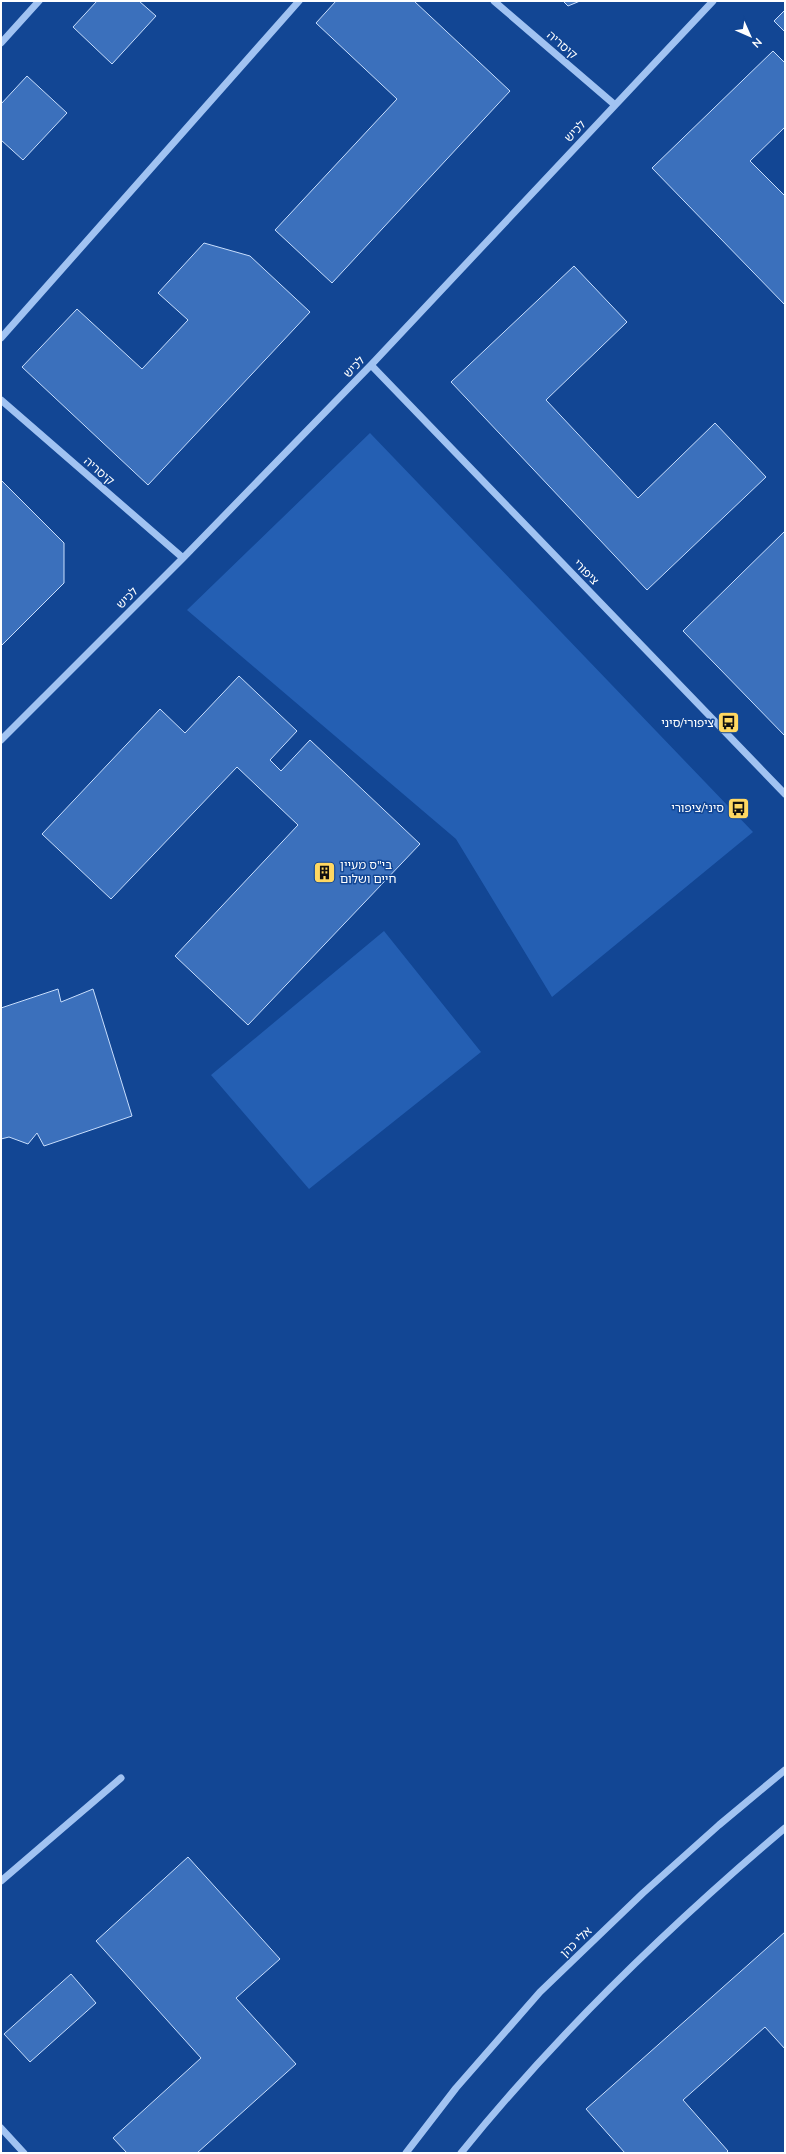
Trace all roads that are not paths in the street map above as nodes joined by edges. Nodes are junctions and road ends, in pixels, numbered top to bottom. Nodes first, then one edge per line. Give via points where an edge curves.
1 (39, 1) edge
2 (299, 1) edge
3 (494, 1) edge
4 (713, 1) edge
5 (1, 43) edge
6 (615, 105) junction
7 (1, 338) edge
8 (371, 365) junction
9 (1, 400) edge
10 (183, 558) junction
11 (1, 740) edge
12 (785, 794) edge
13 (785, 1770) edge
14 (121, 1778) dead end
15 (785, 1828) edge
16 (1, 1881) edge
17 (1, 2128) edge
18 (24, 2153) edge
19 (406, 2153) edge
20 (461, 2153) edge

1 - 5 street
2 - 7 street
3 - 6 street, קיסריה
4 - 6 street, לכיש
6 - 8 street, לכיש
8 - 10 street, לכיש
8 - 12 street, ציפורי
9 - 10 street, קיסריה
10 - 11 street, לכיש
13 - 19 street, אלי כהן via 718,1825 655,1882 540,1992 456,2088
14 - 16 street
15 - 20 street via 720,1883 631,1967 546,2054
17 - 18 street

